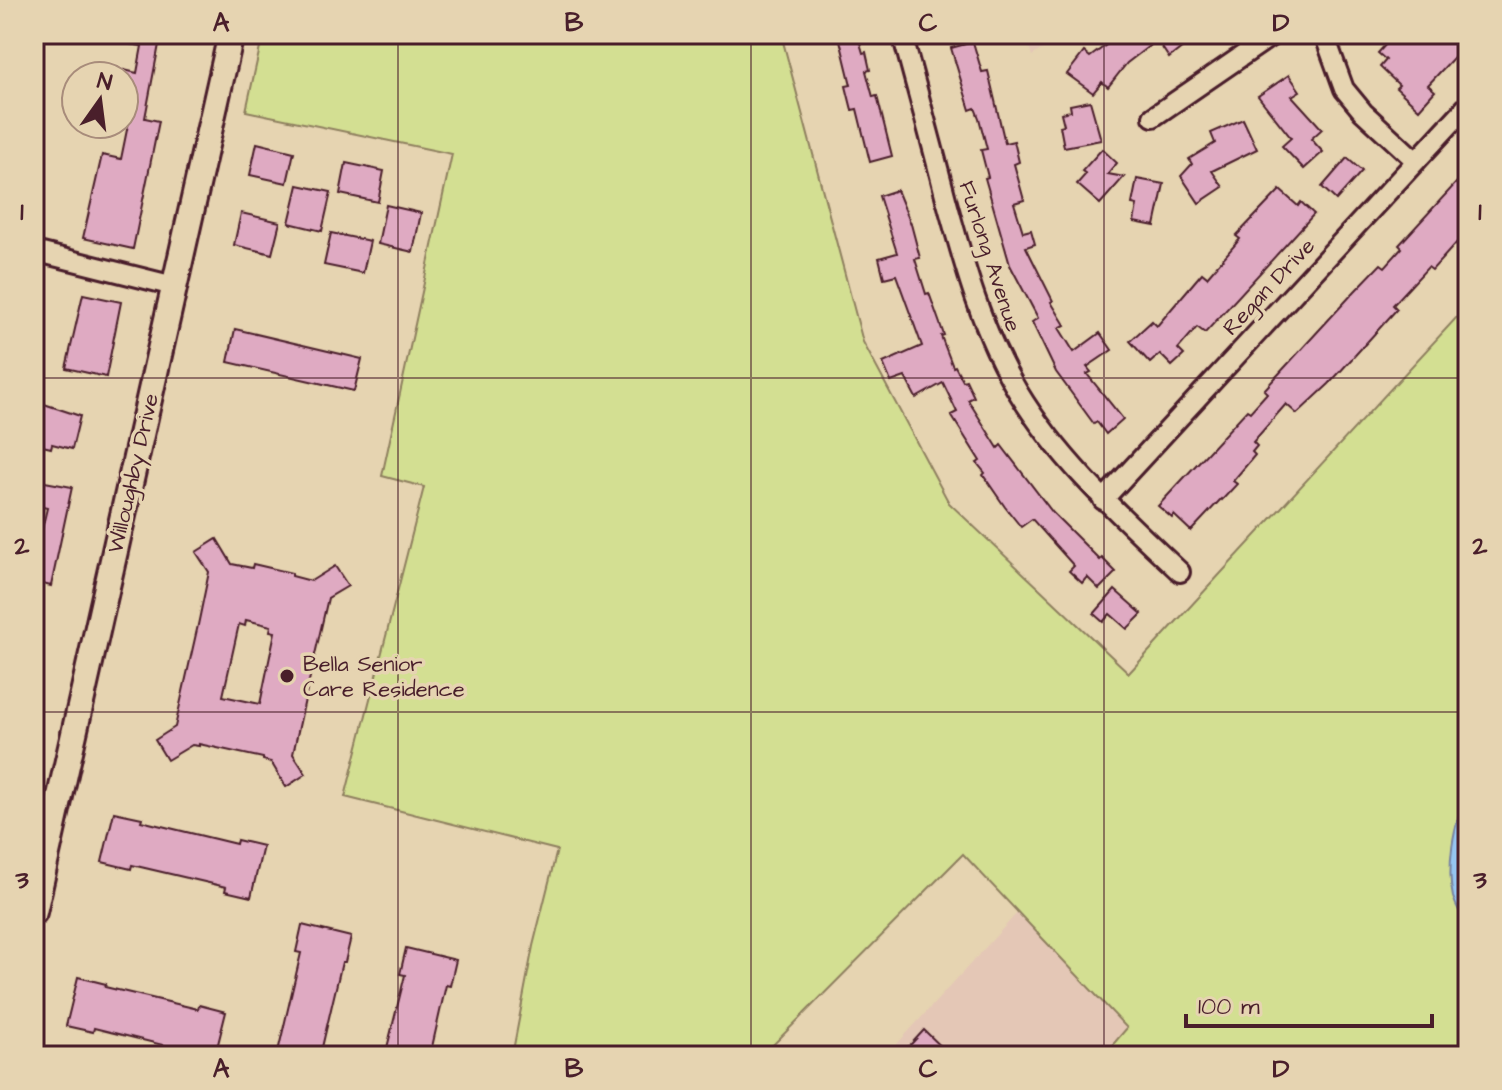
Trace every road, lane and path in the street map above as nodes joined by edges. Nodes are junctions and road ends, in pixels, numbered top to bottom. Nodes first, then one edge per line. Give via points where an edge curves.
1 (231, 34) edge
2 (902, 34) edge
3 (1274, 34) edge
4 (1324, 34) edge
5 (1468, 105) edge
6 (1153, 117) dead end
7 (1416, 161) junction
8 (34, 251) edge
9 (174, 286) junction
10 (1103, 500) junction
11 (1180, 572) dead end
12 (34, 912) edge

1 - 9 street, Willoughby Drive
2 - 10 street, Furlong Avenue via 965,267 988,331 1033,414
3 - 6 street
4 - 7 street via 1344,89
5 - 7 street, Regan Drive
7 - 10 street, Regan Drive
8 - 9 street
9 - 12 street, Willoughby Drive
10 - 11 street, Furlong Avenue

